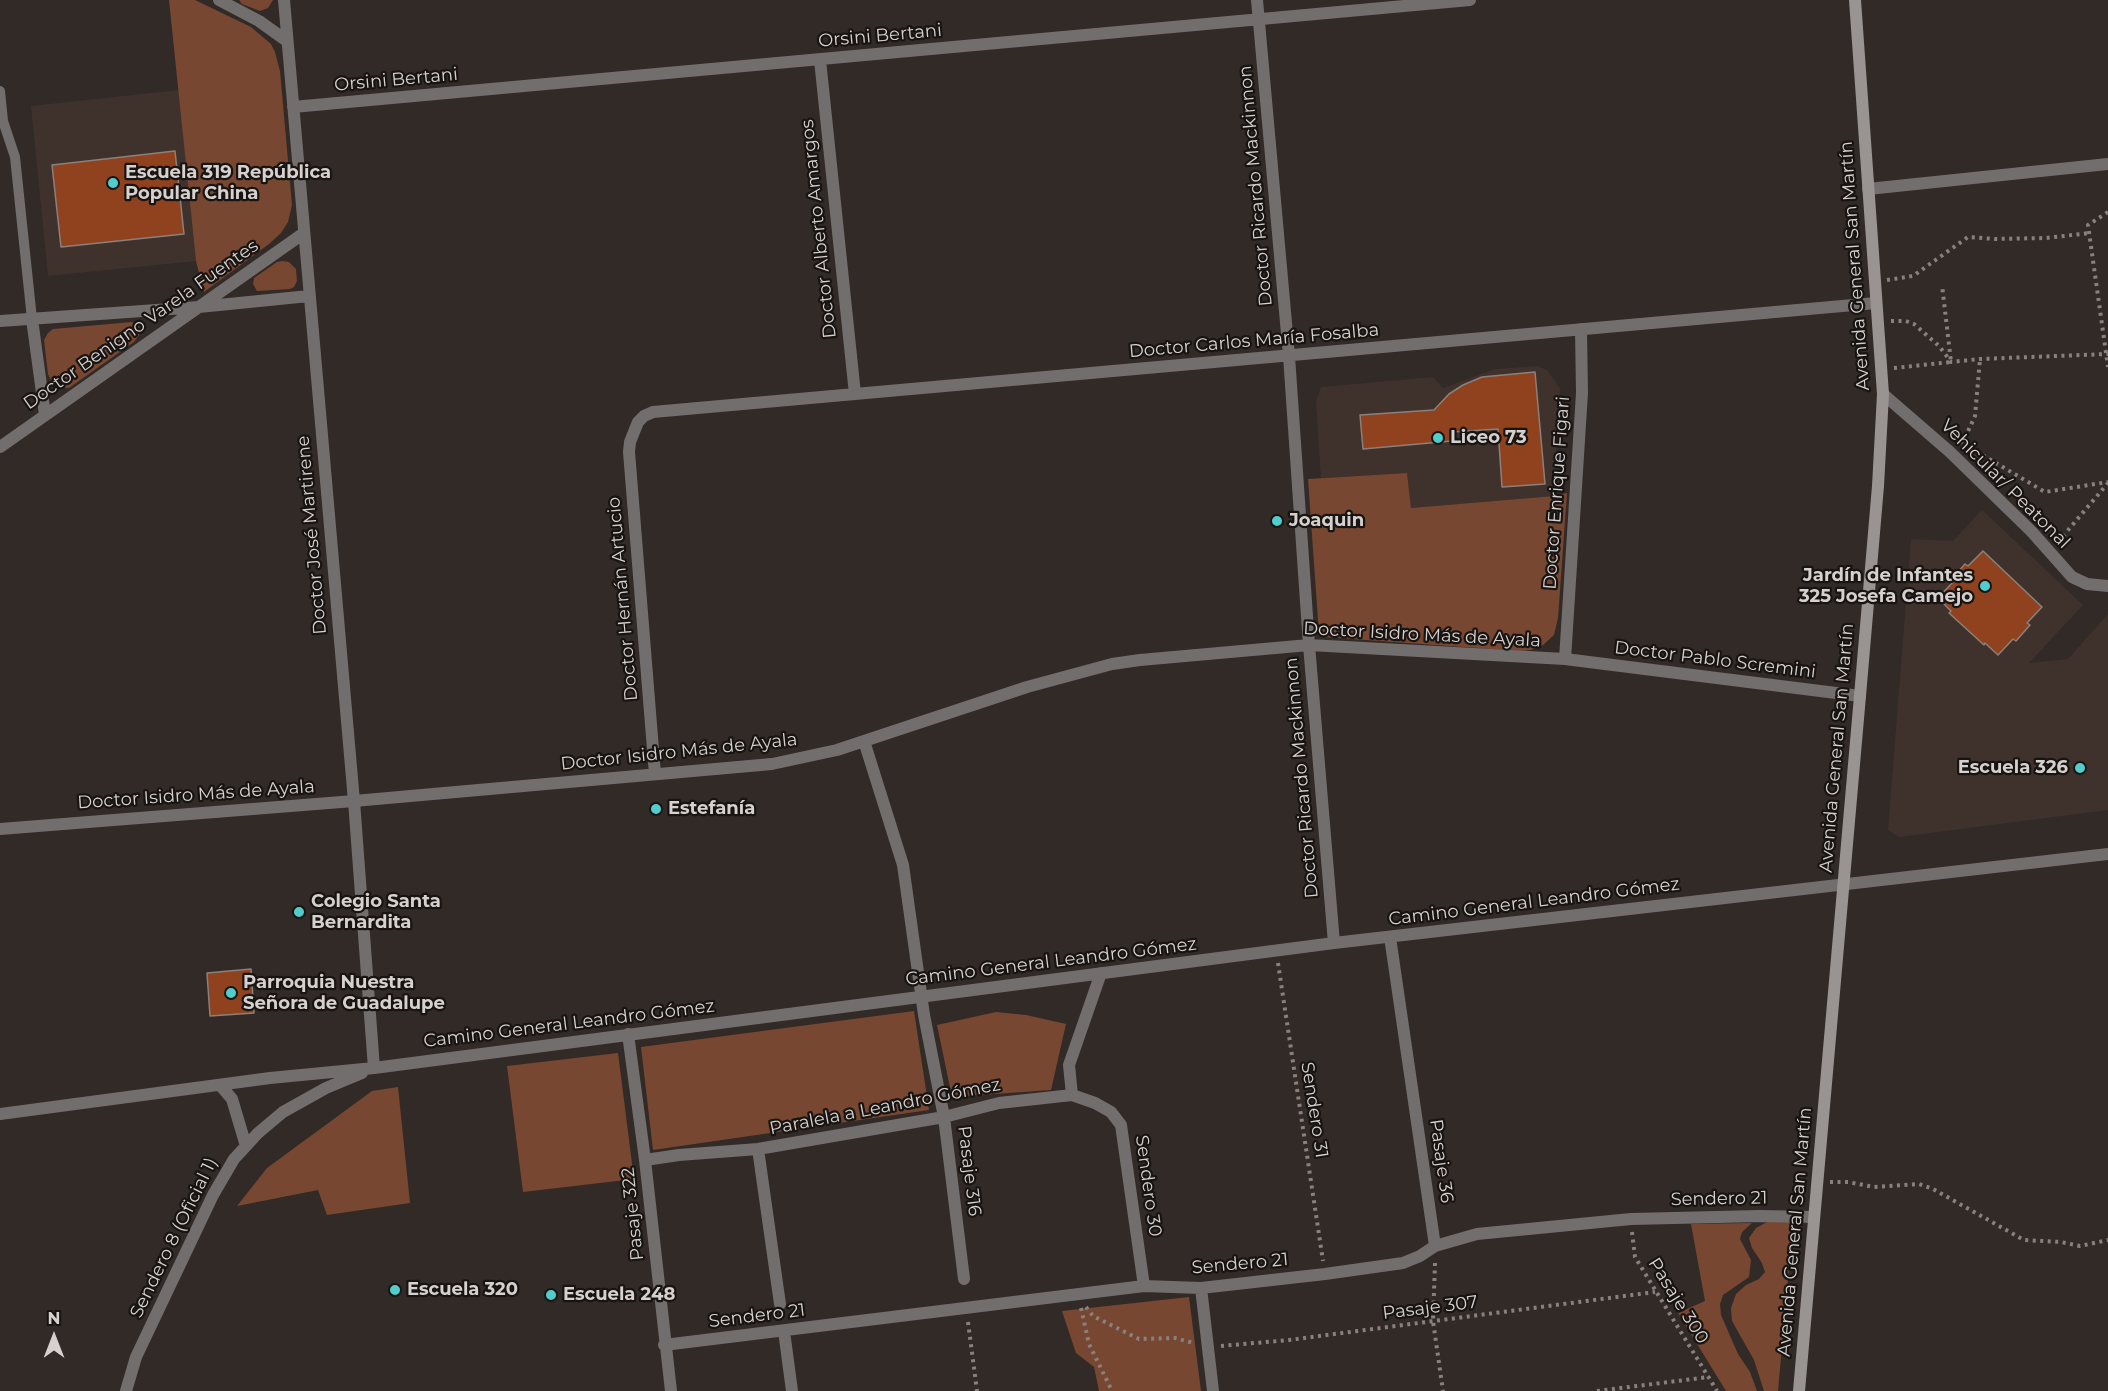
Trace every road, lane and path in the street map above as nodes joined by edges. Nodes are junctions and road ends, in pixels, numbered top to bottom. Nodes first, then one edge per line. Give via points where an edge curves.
1 (219, 0) edge
2 (284, 0) edge
3 (1257, 0) edge
4 (1470, 0) edge
5 (1855, 0) edge
6 (1259, 18) junction
7 (287, 41) junction
8 (820, 60) junction
9 (0, 91) edge
10 (293, 107) junction
11 (2108, 164) edge
12 (1868, 189) junction
13 (2108, 212) edge
14 (304, 233) junction
15 (2090, 233) junction
16 (1875, 282) junction
17 (1942, 285) dead end
18 (309, 296) junction
19 (1876, 303) junction
20 (199, 307) junction
21 (32, 319) junction
22 (0, 321) edge
23 (1878, 321) junction
24 (1581, 329) junction
25 (2108, 355) edge
26 (1289, 356) junction
27 (1980, 359) junction
28 (1951, 362) junction
29 (2108, 367) edge
30 (1882, 369) junction
31 (855, 394) junction
32 (1883, 394) junction
33 (45, 415) junction
34 (638, 422) joint
35 (0, 447) edge
36 (1950, 452) junction
37 (1960, 462) junction
38 (2108, 483) edge
39 (2049, 553) junction
40 (2108, 586) edge
41 (1309, 645) junction
42 (1565, 659) junction
43 (1860, 696) junction
44 (864, 741) junction
45 (656, 774) junction
46 (354, 801) junction
47 (0, 828) edge
48 (2108, 854) edge
49 (1842, 884) junction
50 (1390, 937) junction
51 (1334, 943) junction
52 (1276, 951) junction
53 (1101, 973) junction
54 (922, 996) junction
55 (628, 1034) junction
56 (374, 1068) junction
57 (220, 1085) junction
58 (1072, 1095) junction
59 (1095, 1103) joint
60 (0, 1114) edge
61 (944, 1117) junction
62 (246, 1146) junction
63 (758, 1149) junction
64 (645, 1160) junction
65 (1817, 1182) junction
66 (1814, 1217) junction
67 (1631, 1219) junction
68 (2108, 1240) edge
69 (1435, 1246) junction
70 (1325, 1274) junction
71 (964, 1279) dead end
72 (1144, 1286) junction
73 (1201, 1288) junction
74 (1655, 1292) junction
75 (1078, 1296) junction
76 (780, 1304) dead end
77 (966, 1309) junction
78 (1433, 1321) junction
79 (784, 1331) junction
80 (664, 1345) junction
81 (1208, 1348) junction
82 (1709, 1377) junction
83 (126, 1391) edge
84 (671, 1391) edge
85 (792, 1391) edge
86 (977, 1391) edge
87 (1112, 1391) edge
88 (1213, 1391) edge
89 (1443, 1391) edge
90 (1596, 1391) edge
91 (1717, 1391) edge
92 (1799, 1391) edge

1 - 7 street
2 - 7 street, Doctor José Martirene
3 - 6 street, Doctor Ricardo Mackinnon
4 - 6 street, Orsini Bertani
5 - 12 main road, Avenida General San Martín
6 - 8 street, Orsini Bertani
6 - 26 street, Doctor Ricardo Mackinnon
7 - 10 street, Doctor José Martirene
8 - 10 street, Orsini Bertani
8 - 31 street, Doctor Alberto Amargos
9 - 21 lane via 3,121 15,158
10 - 14 street, Doctor José Martirene
11 - 12 street
12 - 16 main road, Avenida General San Martín
13 - 15 path via 2088,225
14 - 18 street, Doctor José Martirene
14 - 20 street, Doctor Benigno Varela Fuentes
15 - 16 path via 2046,238 1968,237 1913,276
15 - 25 path
16 - 19 main road, Avenida General San Martín
17 - 28 path
18 - 20 street
18 - 46 street, Doctor José Martirene
19 - 23 main road, Avenida General San Martín
19 - 24 street, Doctor Carlos María Fosalba
20 - 21 street
20 - 33 street, Doctor Benigno Varela Fuentes
21 - 22 street
21 - 33 street
23 - 28 path via 1914,324
23 - 30 main road, Avenida General San Martín
24 - 26 street, Doctor Carlos María Fosalba
24 - 42 street, Doctor Enrique Figari via 1582,393
25 - 27 path
25 - 29 path
26 - 31 street, Doctor Carlos María Fosalba
26 - 41 street, Doctor Ricardo Mackinnon
27 - 28 path
27 - 36 path, Vehicular/ Peatonal via 1974,416 1964,440
28 - 30 path
30 - 32 main road, Avenida General San Martín
31 - 34 street, Doctor Carlos María Fosalba via 653,412
32 - 36 street, Vehicular/ Peatonal
32 - 43 main road, Avenida General San Martín
33 - 35 street, Doctor Benigno Varela Fuentes
34 - 45 street, Doctor Hernán Artucio via 629,452
36 - 37 street, Vehicular/ Peatonal
37 - 38 path, Vehicular/ Peatonal via 1984,456 2045,492
37 - 39 street, Vehicular/ Peatonal
38 - 39 path
39 - 40 street, Vehicular/ Peatonal via 2072,578
41 - 42 street, Doctor Isidro Más de Ayala
41 - 44 street, Doctor Isidro Más de Ayala via 1112,664
41 - 51 street, Doctor Ricardo Mackinnon
42 - 43 street, Doctor Pablo Scremini
43 - 49 main road, Avenida General San Martín
44 - 45 street, Doctor Isidro Más de Ayala via 772,764
44 - 54 street, Pasaje 316 via 903,865
45 - 46 street, Doctor Isidro Más de Ayala
46 - 47 street, Doctor Isidro Más de Ayala
46 - 56 street, Doctor José Martirene
48 - 49 street, Camino General Leandro Gómez
49 - 50 street, Camino General Leandro Gómez
49 - 65 main road, Avenida General San Martín
50 - 51 street, Camino General Leandro Gómez
50 - 69 street, Pasaje 36
51 - 52 street, Camino General Leandro Gómez
52 - 53 street, Camino General Leandro Gómez
52 - 70 path, Sendero 31
53 - 54 street, Camino General Leandro Gómez
53 - 58 street via 1069,1065
54 - 55 street, Camino General Leandro Gómez
54 - 61 street, Pasaje 316
55 - 56 street, Camino General Leandro Gómez
55 - 64 street, Pasaje 322
56 - 57 street, Camino General Leandro Gómez
56 - 62 street, Sendero 8 (Oficial 1) via 283,1112
57 - 60 street, Camino General Leandro Gómez
57 - 62 street via 232,1099
58 - 59 street, Paralela a Leandro Gómez
58 - 61 street, Paralela a Leandro Gómez via 999,1103
59 - 72 street, Sendero 30 via 1111,1112 1121,1125
61 - 63 street, Paralela a Leandro Gómez
61 - 71 street, Pasaje 316
62 - 83 street, Sendero 8 (Oficial 1) via 213,1195 136,1357
63 - 64 street, Paralela a Leandro Gómez
63 - 76 street
64 - 80 street, Pasaje 322
65 - 66 main road, Avenida General San Martín
65 - 68 path via 1874,1187 1919,1184 2024,1240 2080,1246
66 - 67 street, Sendero 21
66 - 92 main road, Avenida General San Martín
67 - 69 street, Sendero 21 via 1477,1234
67 - 74 path, Pasaje 300 via 1635,1257
69 - 70 street, Sendero 21 via 1403,1263
69 - 78 path
70 - 73 street, Sendero 21
72 - 73 street, Sendero 21
72 - 75 street, Sendero 21
73 - 81 street
74 - 78 path, Pasaje 307
74 - 82 path, Pasaje 300
75 - 77 street, Sendero 21
75 - 81 path via 1093,1316 1139,1339 1175,1338
75 - 87 path via 1089,1344
77 - 79 street, Sendero 21
77 - 86 path
78 - 81 path, Pasaje 307
78 - 89 path
79 - 80 street, Sendero 21
79 - 85 street
80 - 84 street, Pasaje 322
81 - 88 street
82 - 90 path
82 - 91 path, Pasaje 300

